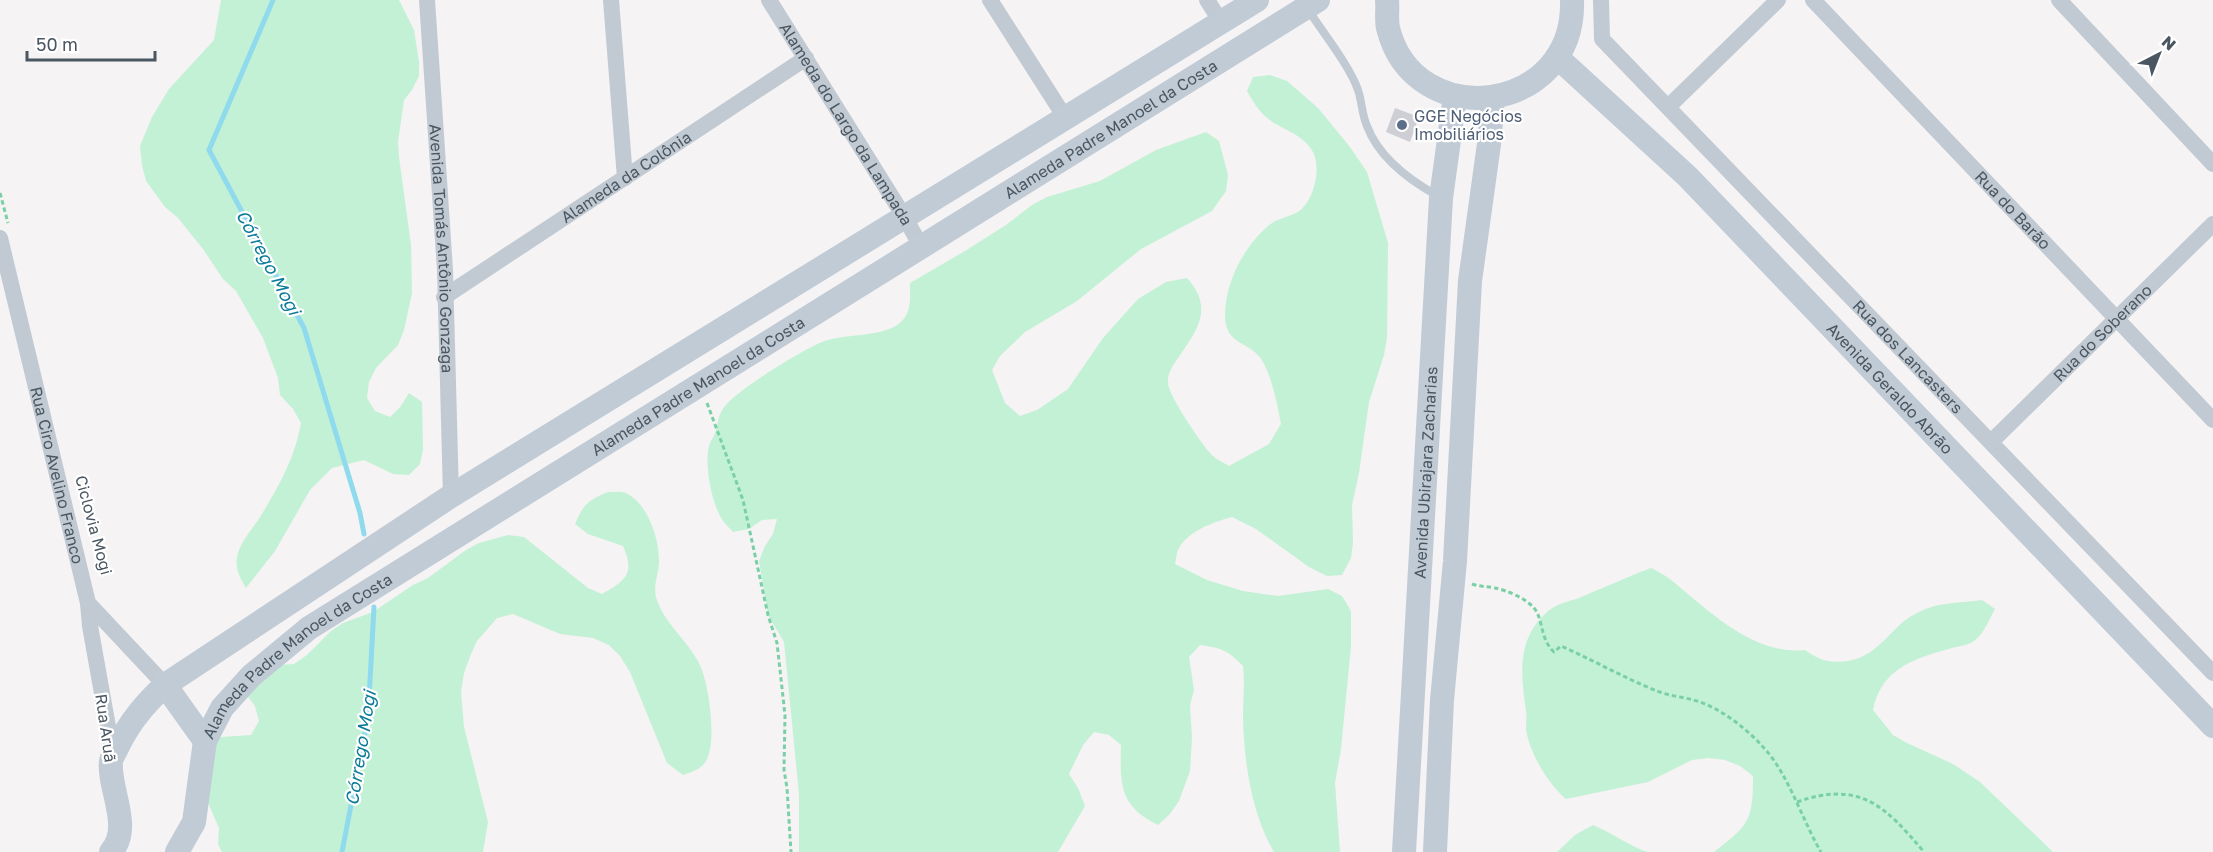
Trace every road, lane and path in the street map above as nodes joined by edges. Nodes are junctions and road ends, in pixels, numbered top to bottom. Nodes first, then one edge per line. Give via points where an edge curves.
1 (427, 0) edge
2 (611, 0) edge
3 (769, 0) edge
4 (990, 0) edge
5 (1207, 0) edge
6 (1257, 0) edge
7 (1388, 0) edge
8 (1572, 0) edge
9 (1601, 0) edge
10 (1778, 0) edge
11 (1813, 0) edge
12 (2059, 0) edge
13 (1312, 4) edge
14 (1221, 22) junction
15 (1557, 57) junction
16 (807, 58) junction
17 (1455, 96) junction
18 (1492, 98) junction
19 (1668, 107) junction
20 (1066, 119) junction
21 (2213, 164) edge
22 (625, 178) junction
23 (0, 193) edge
24 (1441, 198) junction
25 (905, 218) junction
26 (2213, 224) edge
27 (4, 231) edge
28 (922, 248) junction
29 (444, 297) junction
30 (2116, 319) junction
31 (701, 385) junction
32 (2213, 420) edge
33 (1991, 442) junction
34 (451, 496) junction
35 (1454, 578) junction
36 (88, 603) junction
37 (2213, 673) edge
38 (165, 685) junction
39 (2213, 726) edge
40 (206, 741) junction
41 (111, 760) junction
42 (1797, 802) junction
43 (111, 852) edge
44 (177, 852) edge
45 (791, 852) edge
46 (1404, 852) edge
47 (1435, 852) edge
48 (1821, 852) edge
49 (1924, 852) edge

1 - 29 street, Avenida Tomás Antônio Gonzaga
2 - 22 street
3 - 16 street, Alameda do Largo da Lampada
4 - 20 street
5 - 14 street
6 - 14 main road, Alameda Padre Manoel da Costa
7 - 17 main road via 1388,26 1397,50 1412,70 1432,86
8 - 15 main road via 1569,31
9 - 19 street, Rua dos Lancasters via 1602,39
10 - 19 street
11 - 30 street, Rua do Barão
12 - 21 street
13 - 24 lane via 1359,90 1367,126 1376,143 1414,183
13 - 28 main road, Alameda Padre Manoel da Costa
14 - 20 main road, Alameda Padre Manoel da Costa
15 - 18 main road via 1540,77 1518,91
15 - 39 main road, Avenida Geraldo Abrão via 1688,177
16 - 22 street, Alameda da Colônia
16 - 25 street, Alameda do Largo da Lampada
17 - 18 main road
17 - 24 main road, Avenida Ubirajara Zacharias
18 - 35 main road, Avenida Ubirajara Zacharias via 1470,281
19 - 33 street, Rua dos Lancasters
20 - 25 main road, Alameda Padre Manoel da Costa
22 - 29 street, Alameda da Colônia
23 - 27 path
24 - 46 main road, Avenida Ubirajara Zacharias
25 - 28 street, Alameda do Largo da Lampada
25 - 34 main road, Alameda Padre Manoel da Costa
26 - 30 street, Rua do Soberano
27 - 36 street, Rua Ciro Avelino Franco
28 - 31 main road, Alameda Padre Manoel da Costa
29 - 34 street, Avenida Tomás Antônio Gonzaga
30 - 32 street, Rua do Barão
30 - 33 street, Rua do Soberano
31 - 40 main road, Alameda Padre Manoel da Costa via 309,628 252,676 222,708
31 - 45 path via 743,500 777,644
33 - 37 street, Rua dos Lancasters
34 - 38 main road, Alameda Padre Manoel da Costa
35 - 42 path via 1524,600 1534,608 1546,645 1554,652 1562,646 1658,692 1698,701 1722,713 1765,748
35 - 47 main road, Avenida Ubirajara Zacharias via 1442,700
36 - 38 street, Rua Ciro Avelino Franco
36 - 41 street, Rua Aruã
38 - 40 main road
38 - 41 main road, Alameda Padre Manoel da Costa via 142,707
40 - 44 main road, Alameda Padre Manoel da Costa via 194,822
41 - 43 main road, Rua Aruã via 121,829
42 - 48 path
42 - 49 path via 1833,793 1868,800 1900,824

